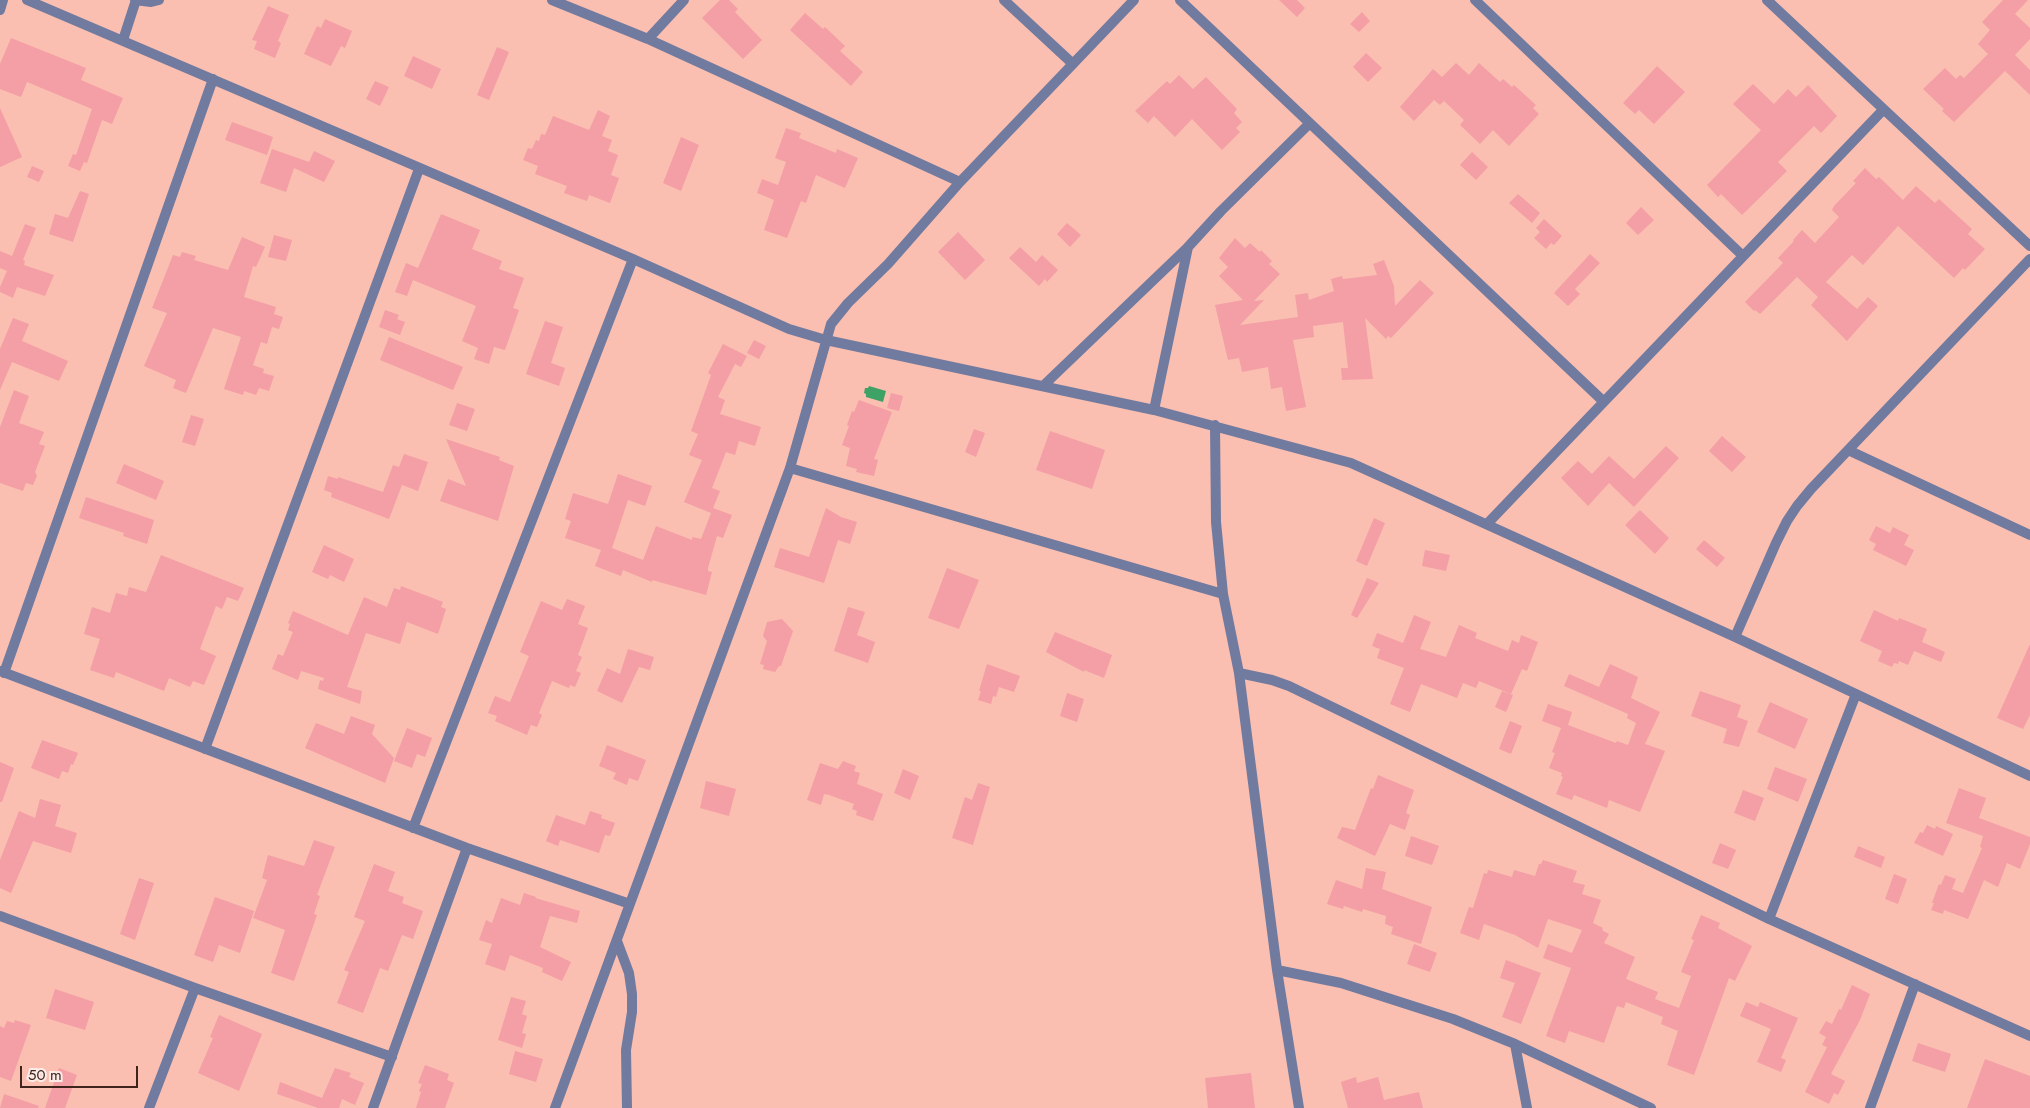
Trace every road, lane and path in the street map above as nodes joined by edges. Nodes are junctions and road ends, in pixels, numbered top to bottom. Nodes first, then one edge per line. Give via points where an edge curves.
1 (3, 0) edge
2 (27, 0) edge
3 (136, 0) edge
4 (159, 0) edge
5 (552, 0) edge
6 (684, 0) edge
7 (1004, 0) edge
8 (1134, 0) edge
9 (1180, 0) edge
10 (1475, 0) edge
11 (1766, 0) edge
12 (0, 10) edge
13 (648, 39) junction
14 (123, 40) junction
15 (1072, 64) junction
16 (213, 79) junction
17 (1883, 110) junction
18 (1309, 124) junction
19 (419, 169) junction
20 (960, 182) junction
21 (2030, 246) edge
22 (1188, 247) junction
23 (1742, 256) junction
24 (633, 259) junction
25 (2030, 259) edge
26 (826, 340) junction
27 (1044, 385) junction
28 (1603, 401) junction
29 (1154, 410) junction
30 (1215, 425) junction
31 (1848, 450) junction
32 (790, 468) junction
33 (1487, 524) junction
34 (2030, 536) edge
35 (1222, 594) junction
36 (1735, 637) junction
37 (2, 672) edge
38 (1239, 673) junction
39 (1856, 694) junction
40 (205, 749) junction
41 (2030, 776) edge
42 (413, 828) junction
43 (467, 848) junction
44 (630, 904) junction
45 (0, 916) edge
46 (1769, 919) junction
47 (617, 941) junction
48 (1277, 970) junction
49 (1915, 984) junction
50 (195, 988) junction
51 (2030, 1036) edge
52 (1515, 1044) junction
53 (392, 1057) junction
54 (149, 1108) edge
55 (373, 1108) edge
56 (555, 1108) edge
57 (627, 1108) edge
58 (1299, 1108) edge
59 (1527, 1108) edge
60 (1651, 1108) edge
61 (1870, 1108) edge

1 - 12 street
2 - 14 street
3 - 4 street
3 - 14 street
5 - 13 street
6 - 13 street
7 - 15 street
8 - 15 street
9 - 18 street
10 - 23 street
11 - 17 street
13 - 20 street
14 - 16 street
15 - 20 street
16 - 19 street
16 - 37 street
17 - 21 street
17 - 23 street
18 - 22 street
18 - 28 street
19 - 24 street
19 - 40 street
20 - 26 street via 888,264 840,312 831,324
22 - 27 street
22 - 29 street
23 - 28 street
24 - 26 street via 789,329
24 - 42 street
25 - 31 street
26 - 27 street
26 - 32 street
27 - 29 street
28 - 33 street
29 - 30 street
30 - 33 street via 1351,463
30 - 35 street via 1216,522
31 - 34 street
31 - 36 street via 1811,489 1787,521
32 - 35 street
32 - 44 street
33 - 36 street
35 - 38 street
36 - 39 street
37 - 40 street
38 - 46 street via 1272,680 1305,694
38 - 48 street
39 - 41 street
39 - 46 street
40 - 42 street
42 - 43 street
43 - 44 street
43 - 53 street
44 - 47 street
45 - 50 street
46 - 49 street
47 - 56 street
47 - 57 street via 629,974 632,994 626,1050
48 - 52 street via 1341,983 1391,998
48 - 58 street
49 - 51 street
49 - 61 street
50 - 53 street
50 - 54 street
52 - 59 street
52 - 60 street
53 - 55 street

